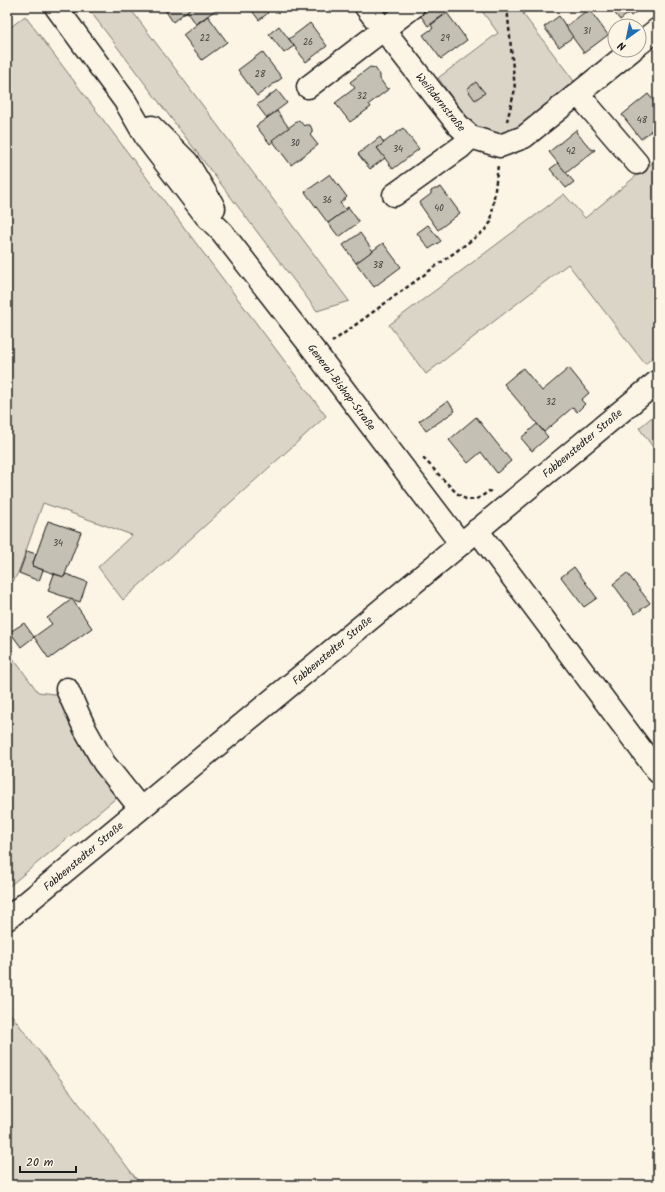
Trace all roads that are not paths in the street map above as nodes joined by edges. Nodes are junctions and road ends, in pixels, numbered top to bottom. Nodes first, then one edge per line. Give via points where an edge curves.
1 (56, 7) edge
2 (366, 7) edge
3 (413, 7) edge
4 (383, 29) junction
5 (658, 29) edge
6 (647, 38) edge
7 (622, 58) edge
8 (308, 87) dead end
9 (578, 94) junction
10 (471, 137) junction
11 (636, 163) dead end
12 (394, 195) dead end
13 (658, 381) edge
14 (477, 530) junction
15 (461, 544) junction
16 (67, 689) dead end
17 (658, 772) edge
18 (140, 808) junction
19 (7, 919) edge

1 - 15 street, General-Bishop-Straße via 125,101 187,162 212,204 222,232 328,348
2 - 4 street, Weißdornstraße
3 - 4 street
4 - 8 street
4 - 10 street, Weißdornstraße via 458,125
5 - 6 street
7 - 9 street
9 - 10 street, Weißdornstraße via 524,137 500,146
9 - 11 street
10 - 12 street
13 - 14 street, Fabbenstedter Straße
14 - 15 street, Fabbenstedter Straße
14 - 17 street
15 - 18 street, Fabbenstedter Straße
16 - 18 street via 104,763
18 - 19 street, Fabbenstedter Straße

